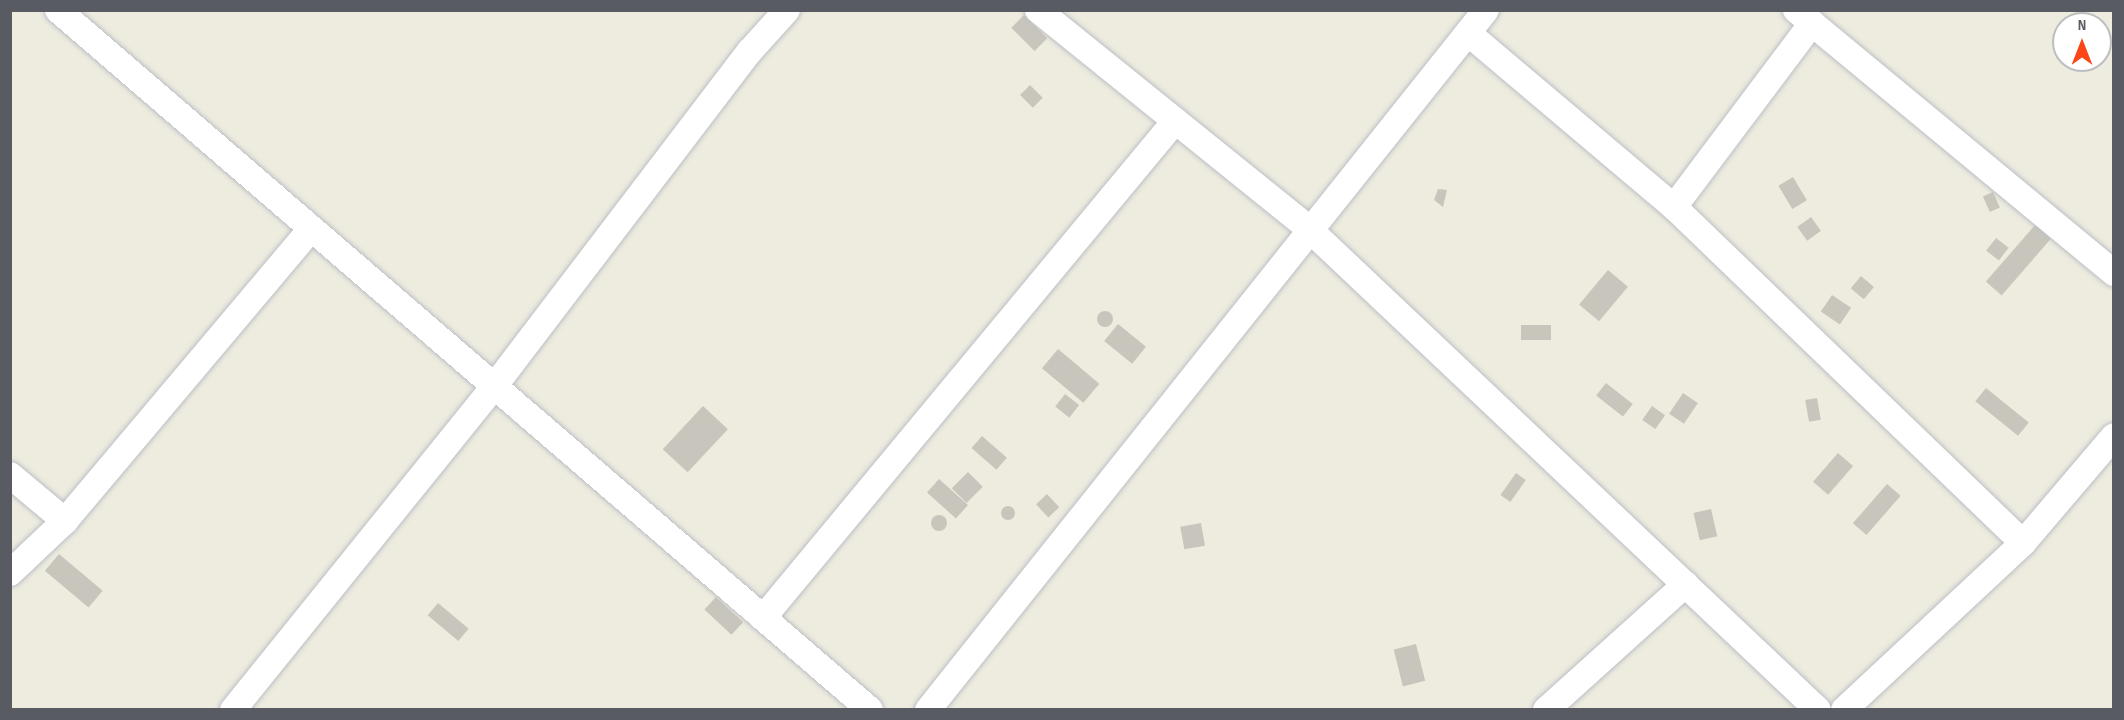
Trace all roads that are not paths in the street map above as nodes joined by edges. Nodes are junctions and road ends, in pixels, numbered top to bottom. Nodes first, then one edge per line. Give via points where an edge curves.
1 (58, 10) edge
2 (787, 10) edge
3 (1038, 10) edge
4 (1486, 10) edge
5 (1804, 17) edge
6 (1468, 33) junction
7 (1175, 121) junction
8 (1674, 207) junction
9 (311, 229) junction
10 (1309, 229) junction
11 (2114, 273) edge
12 (493, 388) junction
13 (2114, 436) edge
14 (10, 475) edge
15 (65, 521) junction
16 (2024, 543) junction
17 (10, 573) edge
18 (1686, 584) junction
19 (763, 618) junction
20 (233, 710) edge
21 (870, 710) edge
22 (927, 710) edge
23 (1546, 710) edge
24 (1818, 710) edge
25 (1844, 710) edge

1 - 9 street
2 - 12 street via 750,51
3 - 7 street
4 - 6 street
5 - 8 street
5 - 11 street
6 - 8 street
6 - 10 street
7 - 10 street
7 - 19 street
8 - 16 street
9 - 12 street
9 - 15 street
10 - 18 street
10 - 22 street
12 - 19 street
12 - 20 street
13 - 16 street
14 - 15 street
15 - 17 street
16 - 25 street
18 - 23 street
18 - 24 street
19 - 21 street

